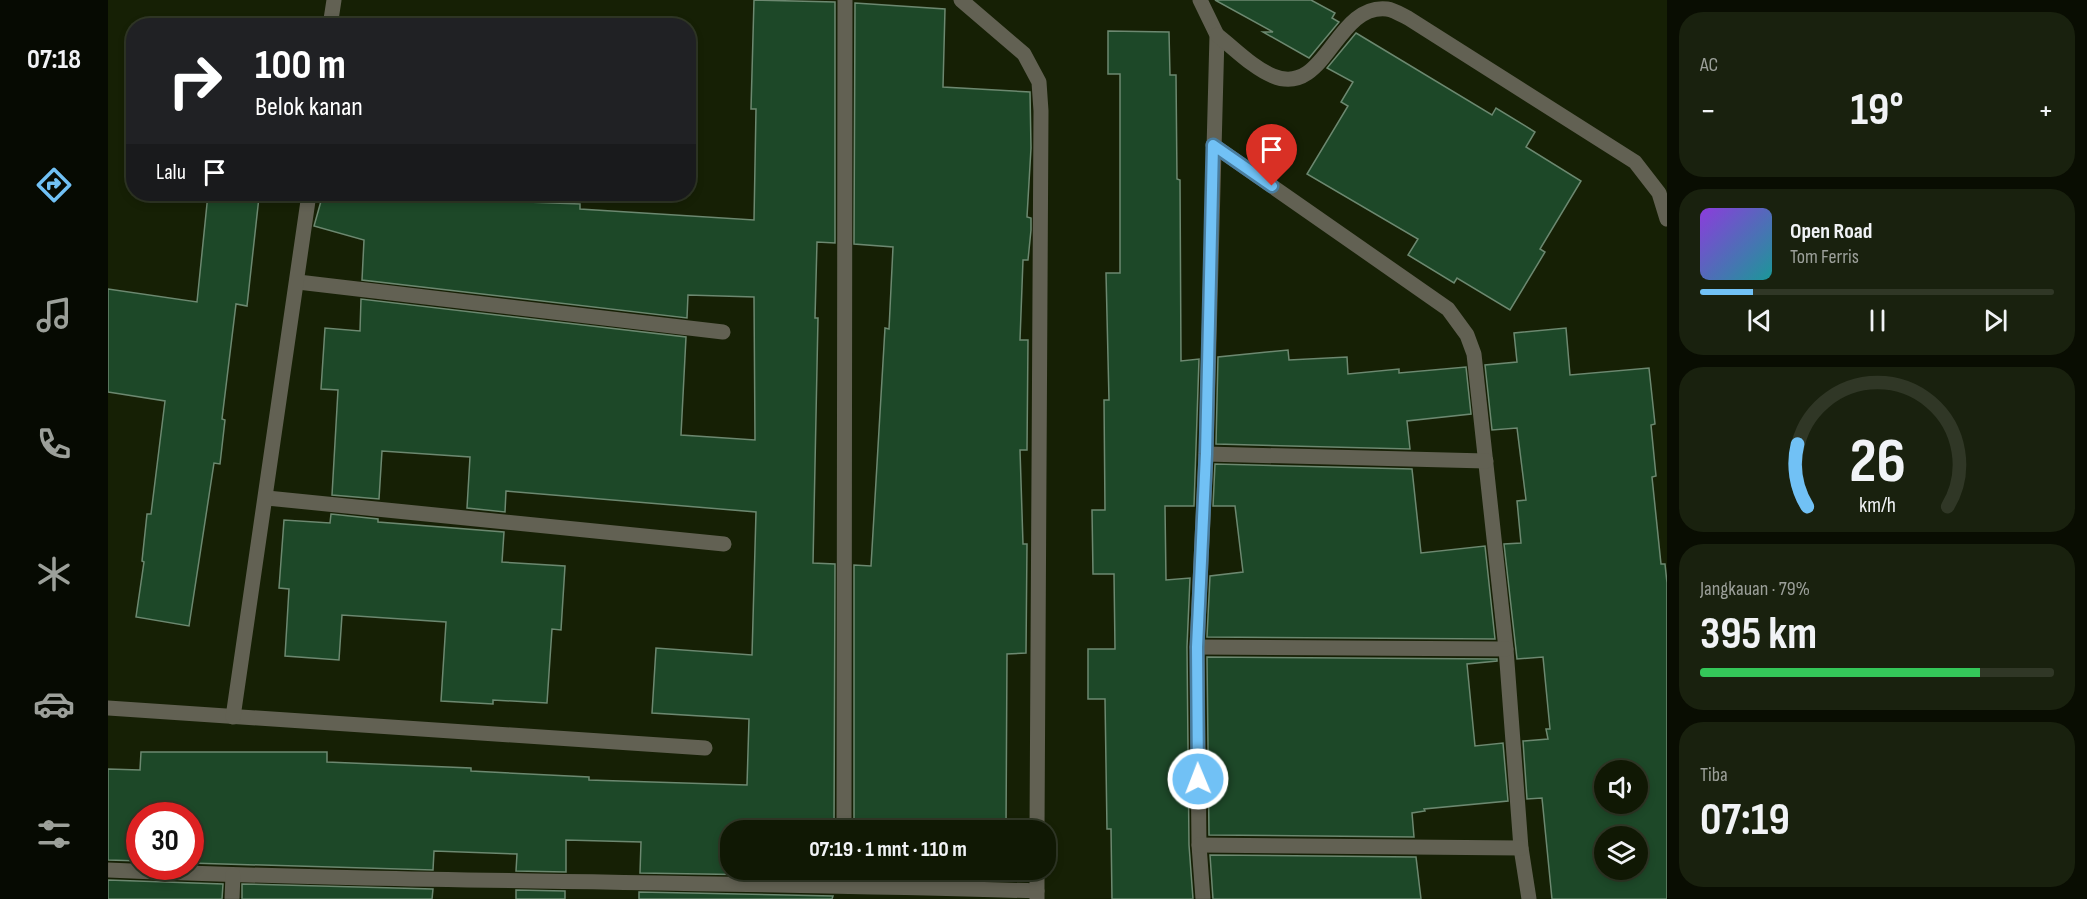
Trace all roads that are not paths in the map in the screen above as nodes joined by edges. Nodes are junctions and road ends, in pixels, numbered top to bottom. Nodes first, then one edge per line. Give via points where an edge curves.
1 (334, 0) edge
2 (845, 0) edge
3 (961, 0) edge
4 (1200, 0) edge
5 (331, 18) edge
6 (1218, 35) junction
7 (1213, 145) junction
8 (308, 201) edge
9 (1667, 219) edge
10 (298, 282) junction
11 (723, 333) dead end
12 (1206, 454) junction
13 (1486, 461) junction
14 (267, 498) junction
15 (724, 544) dead end
16 (1197, 647) junction
17 (1506, 649) junction
18 (108, 708) edge
19 (233, 717) junction
20 (705, 748) dead end
21 (844, 820) edge
22 (1038, 820) edge
23 (1199, 845) junction
24 (1521, 848) junction
25 (108, 870) edge
26 (233, 875) junction
27 (720, 877) edge
28 (876, 880) edge
29 (1037, 895) edge
30 (232, 899) edge
31 (1203, 899) edge
32 (1529, 899) edge

1 - 5 street
2 - 21 street
3 - 22 street via 1024,54 1039,82
4 - 6 street
6 - 7 street
6 - 9 street via 1271,76 1292,79 1312,71 1356,18 1388,9 1635,162 1659,193
7 - 12 street
7 - 13 street via 1448,309 1467,335 1474,354
8 - 10 street
10 - 11 street
10 - 14 street
12 - 13 street
12 - 16 street
13 - 17 street
14 - 15 street
14 - 19 street
16 - 17 street
16 - 23 street
17 - 24 street
18 - 19 street
19 - 20 street
23 - 24 street
23 - 31 street
24 - 32 street
25 - 26 street
26 - 27 street
26 - 30 street
28 - 29 street

